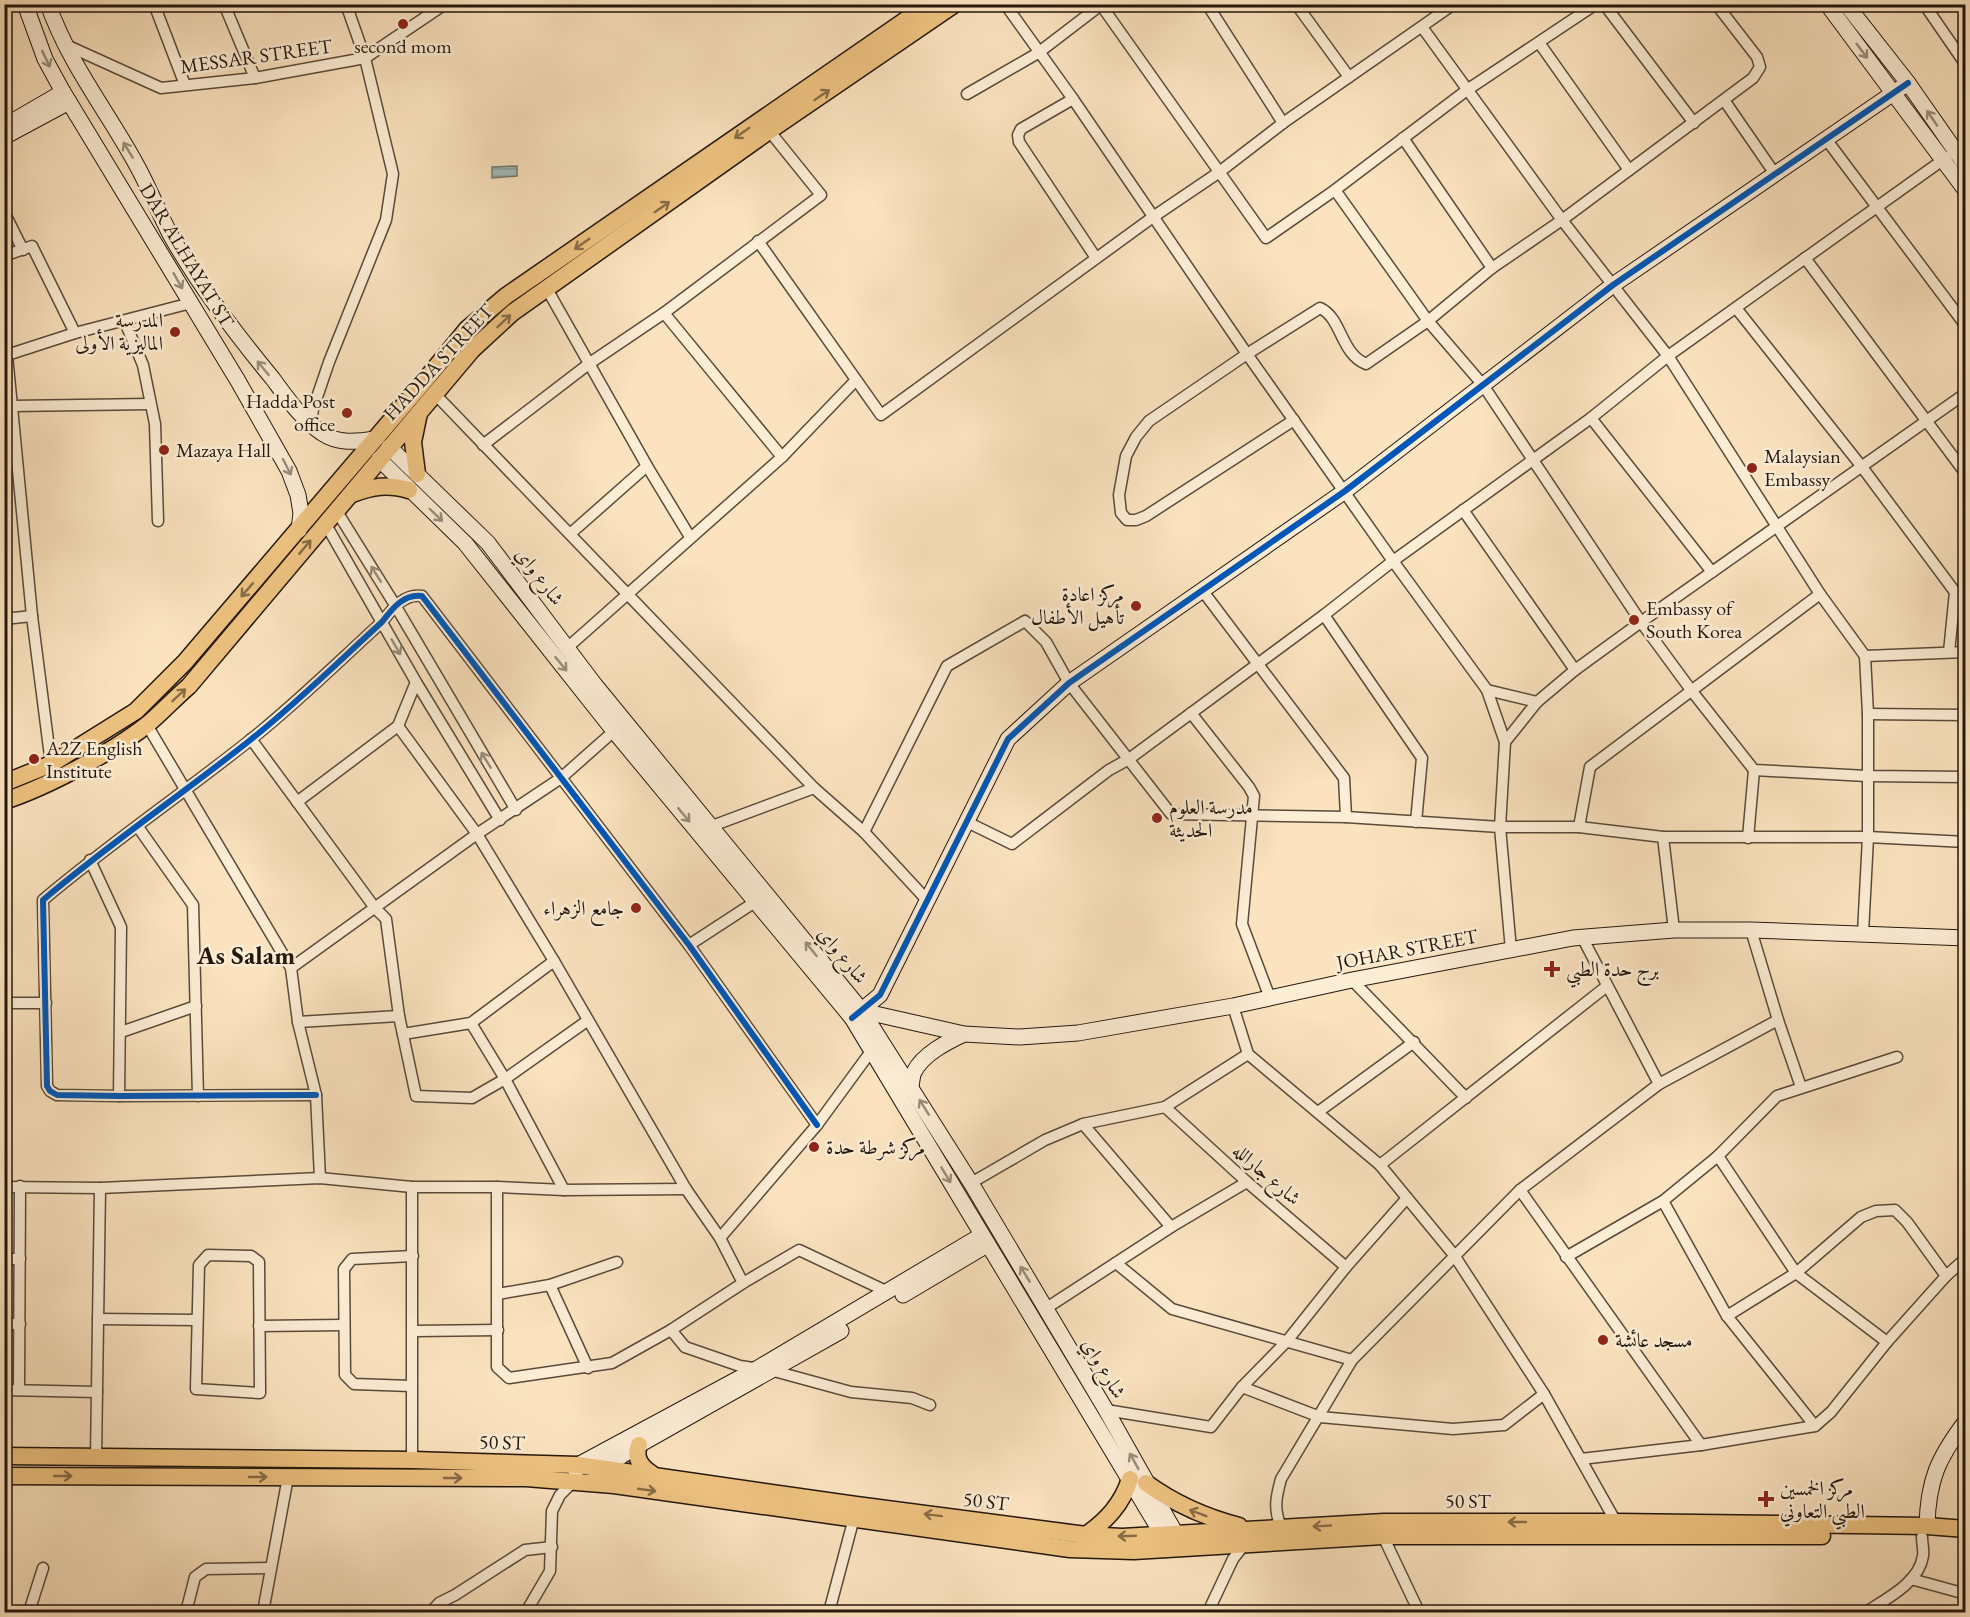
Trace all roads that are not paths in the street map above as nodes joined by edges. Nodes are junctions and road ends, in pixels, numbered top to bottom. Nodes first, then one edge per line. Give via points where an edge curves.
1 (26, 4) edge
2 (48, 4) edge
3 (154, 4) edge
4 (224, 4) edge
5 (346, 4) edge
6 (445, 4) edge
7 (929, 4) edge
8 (955, 4) edge
9 (1005, 4) edge
10 (1207, 4) edge
11 (1296, 4) edge
12 (1454, 4) edge
13 (1596, 4) edge
14 (1604, 4) edge
15 (1716, 4) edge
16 (1827, 4) edge
17 (1846, 4) edge
18 (1924, 4) edge
19 (1101, 5) edge
20 (1422, 27) junction
21 (896, 36) junction
22 (1540, 44) junction
23 (66, 45) junction
24 (1038, 53) junction
25 (365, 58) junction
26 (1965, 65) edge
27 (1349, 77) junction
28 (255, 78) junction
29 (1908, 84) junction
30 (184, 85) junction
31 (1467, 90) junction
32 (1893, 92) junction
33 (967, 94) dead end
34 (66, 97) junction
35 (1072, 99) junction
36 (1724, 100) junction
37 (1283, 123) junction
38 (1694, 123) junction
39 (765, 125) junction
40 (4, 126) edge
41 (4, 137) edge
42 (1402, 138) junction
43 (1826, 139) junction
44 (1948, 156) junction
45 (1965, 166) edge
46 (1629, 170) junction
47 (1218, 173) junction
48 (1775, 174) junction
49 (1335, 190) junction
50 (1965, 191) edge
51 (1878, 207) junction
52 (4, 212) edge
53 (1152, 217) junction
54 (1562, 220) junction
55 (171, 234) junction
56 (758, 241) junction
57 (156, 244) junction
58 (23, 250) junction
59 (4, 256) edge
60 (1096, 258) junction
61 (1805, 258) junction
62 (1492, 268) junction
63 (1613, 285) junction
64 (547, 289) junction
65 (191, 303) junction
66 (1736, 308) junction
67 (664, 313) junction
68 (1428, 321) junction
69 (125, 322) junction
70 (1965, 326) edge
71 (75, 333) junction
72 (1247, 354) junction
73 (6, 356) edge
74 (1668, 356) junction
75 (590, 363) junction
76 (856, 380) junction
77 (1483, 385) junction
78 (428, 388) junction
79 (1965, 393) edge
80 (150, 404) junction
81 (13, 406) junction
82 (419, 411) junction
83 (1591, 418) junction
84 (1294, 420) junction
85 (1926, 421) junction
86 (310, 424) junction
87 (483, 445) junction
88 (381, 448) junction
89 (782, 456) junction
90 (1532, 460) junction
91 (647, 466) junction
92 (1862, 467) junction
93 (417, 474) junction
94 (1965, 474) edge
95 (409, 490) junction
96 (1345, 491) junction
97 (351, 494) junction
98 (1463, 510) junction
99 (330, 517) junction
100 (158, 521) dead end
101 (1778, 526) junction
102 (299, 530) junction
103 (570, 534) junction
104 (690, 537) junction
105 (1393, 561) junction
106 (1712, 572) junction
107 (1202, 590) junction
108 (627, 594) junction
109 (1820, 594) junction
110 (395, 605) junction
111 (1324, 615) junction
112 (32, 616) junction
113 (4, 619) edge
114 (382, 622) junction
115 (1641, 622) junction
116 (567, 648) junction
117 (1949, 652) junction
118 (1965, 652) edge
119 (1865, 656) junction
120 (1256, 663) junction
121 (1575, 670) junction
122 (416, 682) junction
123 (1069, 683) junction
124 (590, 689) junction
125 (1487, 690) junction
126 (1691, 690) junction
127 (1537, 702) junction
128 (136, 711) junction
129 (1191, 713) junction
130 (1868, 714) junction
131 (459, 715) junction
132 (1965, 716) edge
133 (147, 725) junction
134 (398, 726) junction
135 (445, 726) junction
136 (614, 731) junction
137 (251, 739) junction
138 (1505, 742) junction
139 (1129, 759) junction
140 (51, 764) junction
141 (1754, 770) junction
142 (1868, 776) junction
143 (1965, 777) edge
144 (561, 778) junction
145 (4, 783) edge
146 (814, 788) junction
147 (184, 791) junction
148 (4, 801) edge
149 (297, 802) junction
150 (516, 810) junction
151 (1252, 816) junction
152 (1346, 817) junction
153 (500, 820) junction
154 (967, 822) junction
155 (1416, 822) junction
156 (712, 826) junction
157 (1500, 826) junction
158 (138, 827) junction
159 (1579, 827) junction
160 (864, 832) junction
161 (477, 834) junction
162 (1663, 837) junction
163 (1748, 837) junction
164 (1868, 837) junction
165 (1965, 843) edge
166 (90, 860) junction
167 (926, 899) junction
168 (755, 902) junction
169 (375, 908) junction
170 (1674, 930) junction
171 (1751, 930) junction
172 (1863, 933) junction
173 (1582, 937) junction
174 (1965, 938) edge
175 (689, 945) junction
176 (1511, 950) junction
177 (554, 961) junction
178 (291, 968) junction
179 (1352, 980) junction
180 (1607, 986) junction
181 (1270, 998) junction
182 (4, 1003) edge
183 (46, 1003) junction
184 (196, 1006) junction
185 (1233, 1006) junction
186 (857, 1015) junction
187 (399, 1016) junction
188 (587, 1020) junction
189 (1778, 1020) junction
190 (298, 1022) junction
191 (471, 1023) junction
192 (121, 1032) junction
193 (403, 1034) junction
194 (964, 1034) junction
195 (1414, 1042) junction
196 (872, 1050) junction
197 (1248, 1054) junction
198 (1897, 1057) dead end
199 (505, 1079) junction
200 (1659, 1084) junction
201 (911, 1086) junction
202 (1801, 1087) junction
203 (316, 1095) junction
204 (119, 1096) junction
205 (198, 1096) junction
206 (1466, 1098) junction
207 (1165, 1107) junction
208 (1318, 1112) junction
209 (1083, 1124) junction
210 (817, 1125) junction
211 (1718, 1156) junction
212 (1380, 1165) junction
213 (320, 1178) junction
214 (1247, 1182) junction
215 (970, 1183) junction
216 (4, 1186) edge
217 (20, 1186) junction
218 (412, 1187) junction
219 (497, 1187) junction
220 (100, 1188) junction
221 (564, 1190) junction
222 (686, 1190) junction
223 (1520, 1190) junction
224 (1407, 1198) junction
225 (1664, 1202) junction
226 (1172, 1227) junction
227 (720, 1238) junction
228 (984, 1240) junction
229 (1454, 1255) junction
230 (413, 1256) junction
231 (1566, 1257) junction
232 (1965, 1258) edge
233 (4, 1259) edge
234 (20, 1259) junction
235 (617, 1262) dead end
236 (1116, 1263) junction
237 (1346, 1267) junction
238 (1796, 1273) junction
239 (1946, 1276) junction
240 (743, 1283) junction
241 (550, 1285) junction
242 (888, 1292) junction
243 (498, 1294) junction
244 (1045, 1309) junction
245 (1727, 1316) junction
246 (98, 1319) junction
247 (196, 1320) junction
248 (4, 1324) edge
249 (20, 1324) junction
250 (344, 1325) junction
251 (260, 1326) junction
252 (498, 1330) junction
253 (671, 1330) junction
254 (414, 1331) junction
255 (1287, 1341) junction
256 (1887, 1342) junction
257 (1066, 1360) junction
258 (1352, 1360) junction
259 (588, 1368) junction
260 (758, 1368) junction
261 (774, 1371) junction
262 (411, 1386) junction
263 (1242, 1387) junction
264 (4, 1390) edge
265 (19, 1390) junction
266 (97, 1392) junction
267 (1544, 1394) junction
268 (930, 1405) dead end
269 (1106, 1410) junction
270 (1320, 1417) junction
271 (1965, 1421) edge
272 (1815, 1426) junction
273 (639, 1445) junction
274 (1701, 1445) junction
275 (4, 1456) edge
276 (96, 1457) junction
277 (1581, 1459) junction
278 (412, 1460) junction
279 (578, 1465) junction
280 (603, 1469) junction
281 (652, 1474) junction
282 (4, 1476) edge
283 (288, 1477) junction
284 (1130, 1479) junction
285 (572, 1483) junction
286 (1146, 1484) junction
287 (855, 1512) junction
288 (1616, 1522) junction
289 (1282, 1528) junction
290 (1965, 1528) edge
291 (1575, 1529) junction
292 (1254, 1531) junction
293 (1925, 1532) junction
294 (1086, 1535) junction
295 (1383, 1536) junction
296 (1965, 1540) edge
297 (1173, 1541) junction
298 (1244, 1545) junction
299 (552, 1547) junction
300 (43, 1568) dead end
301 (270, 1568) junction
302 (1911, 1579) junction
303 (1965, 1594) edge
304 (29, 1612) edge
305 (186, 1612) edge
306 (263, 1612) edge
307 (431, 1612) edge
308 (526, 1612) edge
309 (829, 1612) edge
310 (1208, 1612) edge
311 (1419, 1612) edge
312 (1866, 1612) edge

1 -> 34 street, DAR ALHAYAT ST via 45,59
2 - 23 street, DAR ALHAYAT ST
3 - 30 street
4 - 28 street
5 - 25 street
6 - 25 street, MESSAR STREET
7 - 21 main road, HADDA STREET
8 - 21 main road, HADDA STREET
9 - 24 street
10 - 37 street
11 - 27 street
12 - 20 street
13 - 22 street
14 - 38 street
15 - 36 street via 1757,57 1760,67 1753,78
16 -> 32 street
17 - 29 street
18 - 26 street
19 - 24 street
19 - 47 street
20 - 27 street
20 - 31 street
21 - 39 main road, HADDA STREET
22 - 31 street
22 - 46 street
23 - 30 street, MESSAR STREET via 161,88
55 -> 23 street, DAR ALHAYAT ST via 137,165
24 - 33 street
24 - 35 street
25 - 28 street, MESSAR STREET
25 - 86 street via 393,174 386,220 329,362
27 - 37 street
28 - 30 street, MESSAR STREET
29 - 32 street
44 -> 29 street
31 - 42 street
31 - 54 street
32 - 43 street
32 - 44 street
34 - 40 street
34 - 41 street
34 - 57 street, DAR ALHAYAT ST
35 - 53 street
35 - 60 street via 1021,129 1018,142
36 - 38 street
36 - 48 street
37 - 47 street
38 - 46 street
39 - 56 street via 821,195
64 -> 39 main road, HADDA STREET
39 -> 78 main road, HADDA STREET via 507,296 467,329
42 - 49 street
42 - 62 street
43 - 48 street
43 - 51 street
44 - 45 street
44 - 50 street
44 - 51 street
46 - 54 street
47 - 49 street via 1266,238
47 - 53 street
48 - 63 street
49 - 68 street
51 - 61 street
51 - 70 street
52 - 58 street
53 - 60 street
53 - 72 street
54 - 62 street
54 - 63 street
55 - 57 street
86 -> 55 street, DAR ALHAYAT ST via 230,326
56 - 67 street
56 - 76 street
57 -> 65 street, DAR ALHAYAT ST
58 - 59 street
58 - 71 street via 32,246
60 - 76 street via 880,415
61 - 66 street
61 - 85 street
62 - 68 street
63 - 74 street
63 - 77 street
64 - 75 street
78 -> 64 main road, HADDA STREET via 512,313
65 - 69 street
65 -> 102 street, DAR ALHAYAT ST via 289,471 298,495
66 - 74 street
66 - 92 street
67 - 75 street
67 - 89 street
68 - 72 street via 1366,364 1352,356 1328,312 1320,308
68 - 77 street
69 - 71 street
69 - 80 street via 143,365
71 - 73 street
72 - 84 street
72 - 84 street via 1149,421 1136,437 1126,456 1119,495 1121,513 1127,520 1146,516
73 - 81 street
74 - 83 street
74 - 101 street
75 - 87 street
75 - 91 street
76 - 89 street
77 - 90 street
77 - 96 street
78 - 82 main road, HADDA STREET
78 - 87 street
78 - 88 main road, HADDA STREET
79 - 85 street
80 - 81 street
80 - 100 street via 155,424
81 - 112 street
82 - 88 main road, HADDA STREET
82 - 93 main road via 413,442
83 - 90 street
83 - 106 street
84 - 96 street
85 - 92 street
85 - 94 street
86 - 88 street, DAR ALHAYAT ST via 338,441
87 - 103 street
88 - 93 street, شارع واي
88 - 95 street, شارع واي
88 - 97 main road, HADDA STREET
88 - 102 main road, HADDA STREET
89 - 104 street
90 - 98 street
90 - 115 street
91 - 103 street
91 - 104 street
92 - 101 street
92 - 117 street via 1955,591
93 - 116 street, شارع واي via 488,543
95 - 97 main road via 377,486
95 -> 124 street, شارع واي via 465,543
96 - 105 street
96 - 107 street
97 - 99 main road, HADDA STREET
98 - 105 street
98 - 121 street
110 -> 99 street
99 - 114 street
133 -> 99 main road, HADDA STREET via 189,686
101 - 106 street
101 - 109 street
102 -> 128 main road, HADDA STREET via 185,662
103 - 108 street
104 - 108 street
105 - 111 street
105 - 125 street
106 - 115 street
107 - 120 street
107 - 123 street
108 - 116 street
108 - 146 street
109 - 119 street
109 - 126 street
110 - 114 street
110 - 131 street
110 - 144 street via 414,594 422,596
111 - 120 street
111 - 155 street via 1422,758
112 - 113 street
112 - 140 street
114 -> 122 street
114 - 137 street
115 - 121 street
115 - 126 street
116 - 124 street, شارع واي
117 - 118 street
117 - 119 street
119 - 130 street
120 - 129 street
120 - 152 street via 1344,778
121 - 127 street
122 - 134 street
122 - 135 street
123 - 139 street
123 - 154 street via 1008,738
123 - 160 street via 1046,642 1025,621 947,666
124 - 136 street, شارع واي
124 - 156 street, شارع واي
125 - 127 street
125 - 138 street
126 - 141 street
126 - 159 street via 1590,766
127 - 138 street
128 - 133 main road
128 - 140 main road, HADDA STREET
129 - 139 street
129 - 151 street via 1249,786 1254,796
130 - 132 street
130 - 142 street
131 - 135 street
150 -> 131 street
133 - 147 street
133 - 148 main road, HADDA STREET via 102,754 26,794
134 - 149 street
134 - 161 street
135 - 153 street
136 - 144 street
136 -> 168 street, شارع واي
137 - 147 street
137 - 149 street
138 - 157 street
139 - 151 street via 1171,814
139 - 154 street via 1012,844
140 - 145 main road, HADDA STREET
141 - 142 street
141 - 163 street
142 - 143 street
142 - 164 street
144 - 150 street
144 - 175 street
146 - 156 street
146 - 160 street
147 - 158 street
147 - 178 street
149 - 169 street
150 - 153 street
151 - 152 street
151 - 181 street via 1242,924
152 - 155 street
153 - 161 street
154 - 167 street
155 - 157 street
186 -> 156 street, شارع واي
157 - 159 street
157 - 176 street
158 - 166 street
158 - 184 street via 193,905
159 - 162 street
160 - 167 street
161 - 169 street
161 - 177 street
162 - 163 street
162 - 170 street
163 - 164 street
164 - 165 street
164 - 172 street
166 - 183 street via 43,900
166 - 192 street via 121,927
167 - 186 street via 880,995
168 - 175 street
168 - 186 street, شارع واي
169 - 178 street
169 - 187 street via 386,919
170 - 171 street, JOHAR STREET
170 - 173 street, JOHAR STREET
171 - 172 street, JOHAR STREET
171 - 189 street
172 - 174 street, JOHAR STREET
173 - 176 street, JOHAR STREET
173 - 180 street
175 - 210 street
176 - 179 street, JOHAR STREET
177 - 188 street
177 - 191 street
178 - 190 street
179 - 181 street, JOHAR STREET
179 - 195 street
180 - 200 street
180 - 206 street
181 - 185 street, JOHAR STREET
182 - 183 street
183 - 204 street via 50,1091 57,1095
184 - 192 street
184 - 205 street
185 - 194 street, JOHAR STREET via 1078,1032 1020,1037
185 - 197 street
186 - 194 street, JOHAR STREET
186 - 196 street, شارع واي
186 - 201 street, شارع واي
187 - 190 street
187 - 193 street
188 - 199 street
188 - 222 street
189 - 200 street
189 - 202 street
190 - 203 street
191 - 193 street
191 - 199 street
192 - 204 street
193 - 199 street via 416,1096 472,1098
194 - 201 street via 928,1056 914,1071
195 - 206 street
195 - 208 street
196 - 210 street
196 -> 228 street, شارع واي
197 - 207 street
197 - 208 street
198 - 202 street
199 - 221 street
200 - 223 street
215 -> 201 street, شارع واي
202 - 211 street via 1777,1095
203 - 205 street
203 - 213 street
204 - 205 street
206 - 212 street
207 - 209 street
207 - 214 street, شارع جارالله
208 - 212 street
209 - 215 street via 1044,1140
209 - 226 street
210 - 227 street
211 - 225 street
211 - 238 street
212 - 224 street
213 - 218 street
213 - 220 street
214 - 226 street
214 - 237 street, شارع جارالله
244 -> 215 street, شارع واي
216 - 217 street
217 - 220 street
217 - 234 street
218 - 219 street
218 - 230 street
219 - 221 street
219 - 243 street
220 - 246 street
221 - 222 street
222 - 227 street
223 - 229 street
223 - 231 street
224 - 229 street
224 - 237 street
225 - 231 street
225 - 245 street
226 - 236 street
227 - 240 street
228 - 242 street
228 - 257 street, شارع واي
228 - 261 street
229 - 258 street
229 - 267 street
230 - 250 street via 352,1259 344,1269
230 - 254 street
231 - 274 street
232 - 239 street
233 - 234 street
234 - 249 street
235 - 241 street
236 - 244 street
236 - 255 street via 1172,1309
237 - 255 street
238 - 239 street via 1861,1217 1895,1210
238 - 245 street
238 - 256 street
239 - 256 street
240 - 242 street via 799,1250
240 - 253 street
241 - 243 street
241 - 259 street
242 - 260 street
243 - 252 street
244 - 257 street, شارع واي
245 - 272 street
246 - 247 street
246 - 266 street
247 - 251 street via 199,1266 208,1255 251,1256 259,1262
247 - 251 street via 196,1389 260,1393
248 - 249 street
249 - 265 street
250 - 251 street
250 - 262 street via 345,1375 354,1384
252 - 254 street
252 - 259 street via 497,1366 509,1377
253 - 259 street via 612,1363
253 - 260 street via 685,1347 740,1366
254 - 262 street
255 - 258 street
255 - 263 street
256 - 272 street via 1831,1412
257 - 269 street, شارع واي
257 - 284 street, شارع واي
258 - 270 street
260 - 261 street
260 - 279 street
261 - 268 street via 851,1392 912,1398
261 - 273 street
262 - 278 street
263 - 269 street via 1211,1426
263 - 270 street
264 - 265 street
265 - 266 street
266 - 276 street
267 - 270 street via 1504,1425 1453,1429
267 - 277 street
286 -> 269 street, شارع واي
270 - 289 street via 1281,1479 1276,1516
271 - 293 street via 1935,1470
272 - 274 street
273 - 280 street
273 - 281 main road via 640,1464
274 - 277 street
275 - 276 main road, 50 ST
276 - 278 main road, 50 ST
277 - 288 street
278 - 279 main road, 50 ST
279 - 280 main road, 50 ST
279 - 285 street
280 - 281 main road, 50 ST
280 - 285 street
281 - 287 main road, 50 ST
282 -> 283 main road, 50 ST
283 -> 285 main road, 50 ST via 526,1478
283 - 301 street
284 - 294 main road via 1114,1510
284 - 297 street, شارع واي
285 -> 287 main road, 50 ST
285 - 299 street via 560,1495 552,1512
292 -> 286 main road via 1198,1514
286 - 297 street, شارع واي
294 -> 287 main road, 50 ST
287 - 297 main road, 50 ST via 1070,1549 1134,1551
287 - 309 street
288 - 291 main road, 50 ST
288 - 293 main road, 50 ST
291 -> 289 main road, 50 ST via 1384,1522
289 - 292 main road, 50 ST
290 - 293 main road, 50 ST
291 - 293 main road, 50 ST
291 - 295 main road, 50 ST
292 - 297 main road, 50 ST
293 - 296 main road, 50 ST
293 - 302 street via 1923,1557
297 -> 294 main road, 50 ST
295 - 298 main road, 50 ST
295 - 311 street
297 - 298 main road, 50 ST
298 - 310 street via 1233,1559
299 - 307 street via 525,1550 439,1603
299 - 308 street via 550,1571
300 - 304 street
301 - 305 street via 206,1569 195,1577
301 - 306 street
302 - 303 street
302 - 312 street

